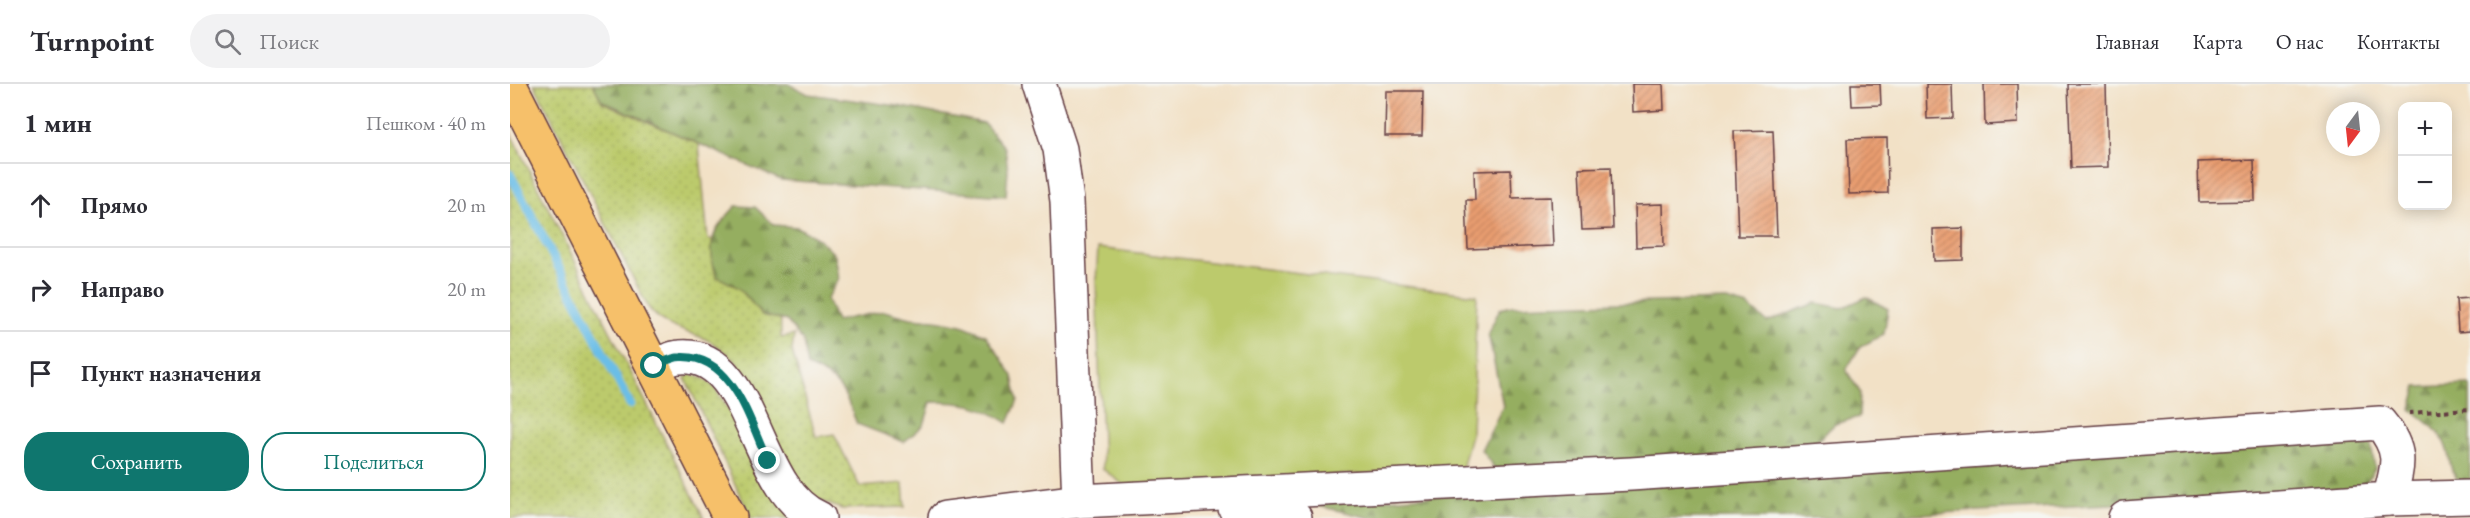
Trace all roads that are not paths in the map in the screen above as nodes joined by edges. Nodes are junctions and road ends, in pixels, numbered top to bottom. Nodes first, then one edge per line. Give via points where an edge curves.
1 (1039, 84) edge
2 (510, 85) edge
3 (654, 366) junction
4 (2470, 497) edge
5 (1144, 498) junction
6 (2389, 500) junction
7 (1079, 501) junction
8 (730, 518) edge
9 (819, 518) edge
10 (945, 518) edge
11 (1295, 518) edge
12 (2125, 518) edge

1 - 7 street via 1060,149 1067,201
2 - 3 main road
3 - 8 main road
3 - 9 street via 678,356 699,358 720,370 733,386 788,495
4 - 6 street
5 - 6 street via 1631,474 2380,423 2394,439 2399,462
5 - 7 street
5 - 11 street
6 - 12 street
7 - 10 street

